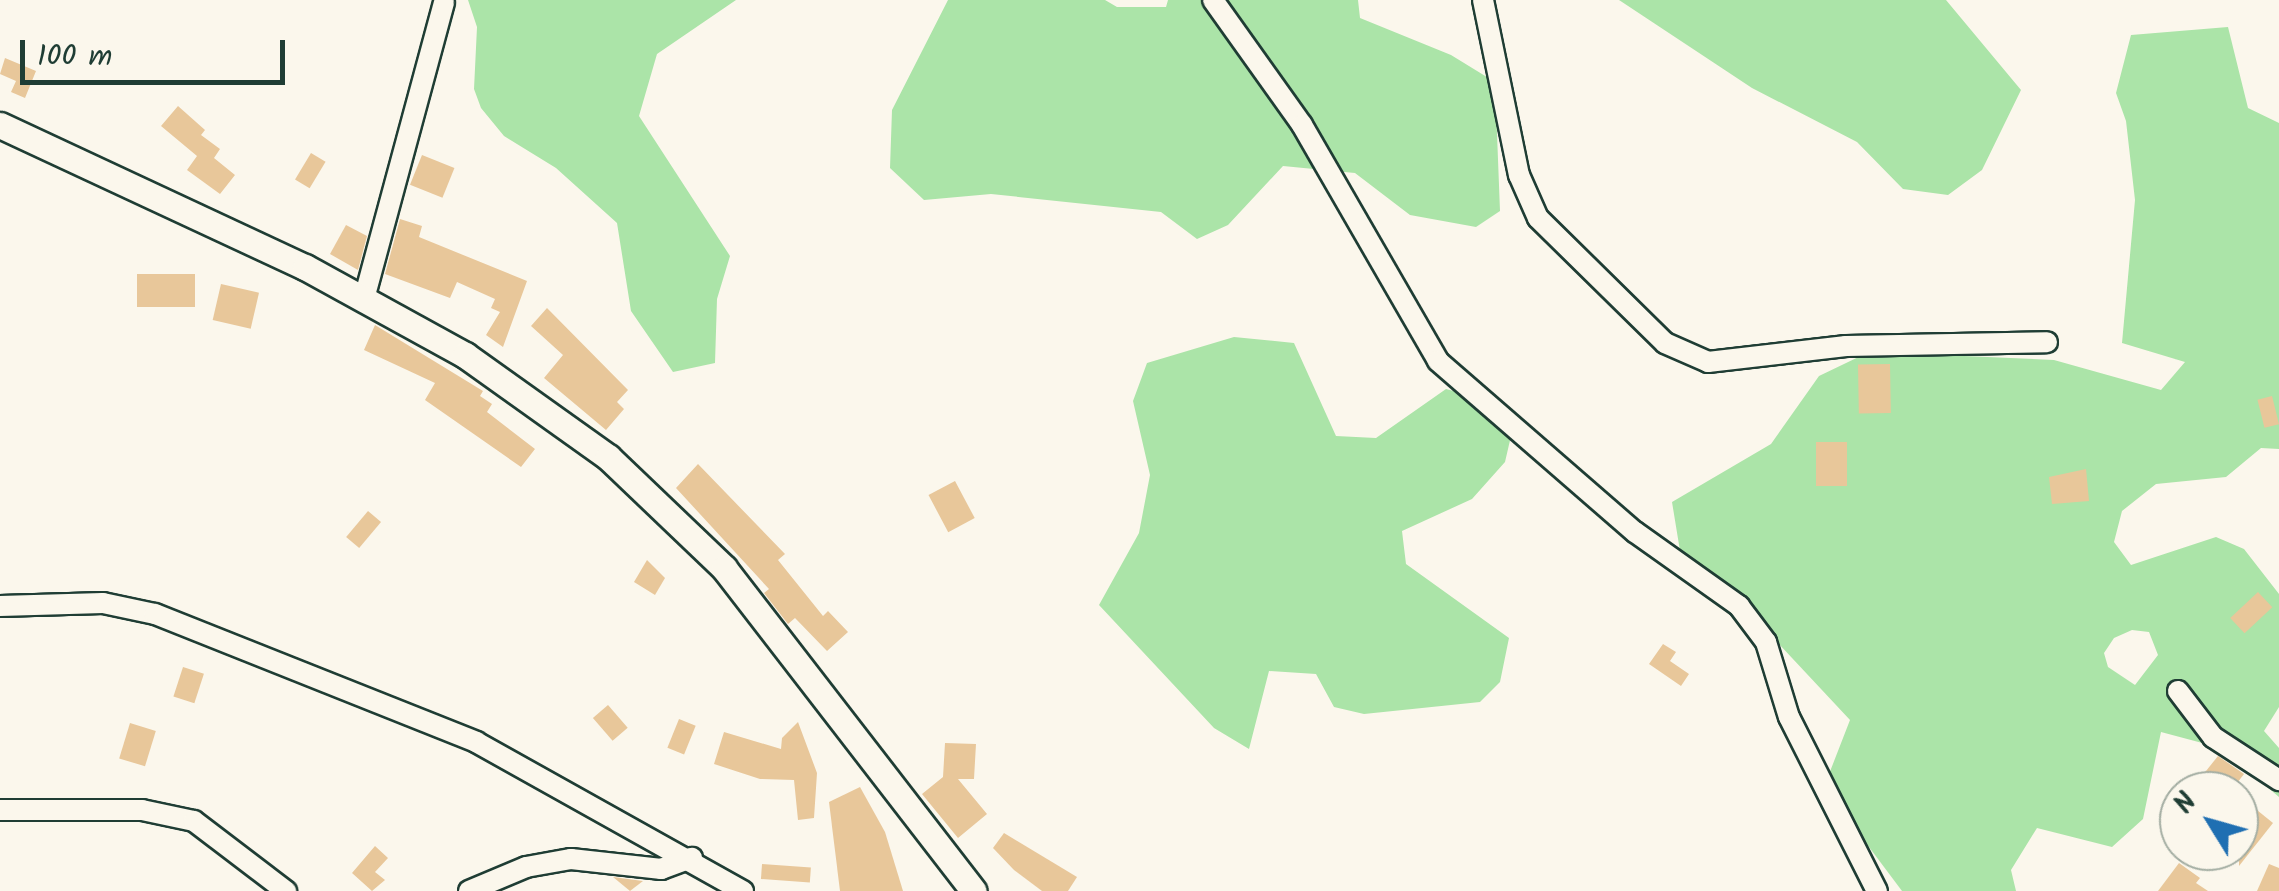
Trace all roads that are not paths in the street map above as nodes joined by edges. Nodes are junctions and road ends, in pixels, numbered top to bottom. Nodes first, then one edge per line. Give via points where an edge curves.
1 (1214, 0) edge
2 (1483, 0) edge
3 (444, 3) dead end
4 (0, 125) edge
5 (364, 299) junction
6 (2047, 342) dead end
7 (0, 606) edge
8 (2178, 692) dead end
9 (2279, 780) edge
10 (0, 810) edge
11 (692, 858) junction
12 (286, 891) edge
13 (470, 891) edge
14 (743, 891) edge
15 (974, 891) edge
16 (1877, 891) edge

1 - 16 street via 1302,125 1438,361 1635,532 1739,606 1766,642 1789,718
2 - 6 street via 1519,176 1538,218 1665,343 1708,362 1846,346
3 - 5 street
4 - 5 street via 190,209
5 - 15 street via 465,355 608,458 680,522 724,568
7 - 11 street via 103,603 155,614 476,742
8 - 9 street via 2213,737
10 - 12 street via 142,810 194,822
11 - 13 street via 661,869 571,858 526,867
11 - 14 street

